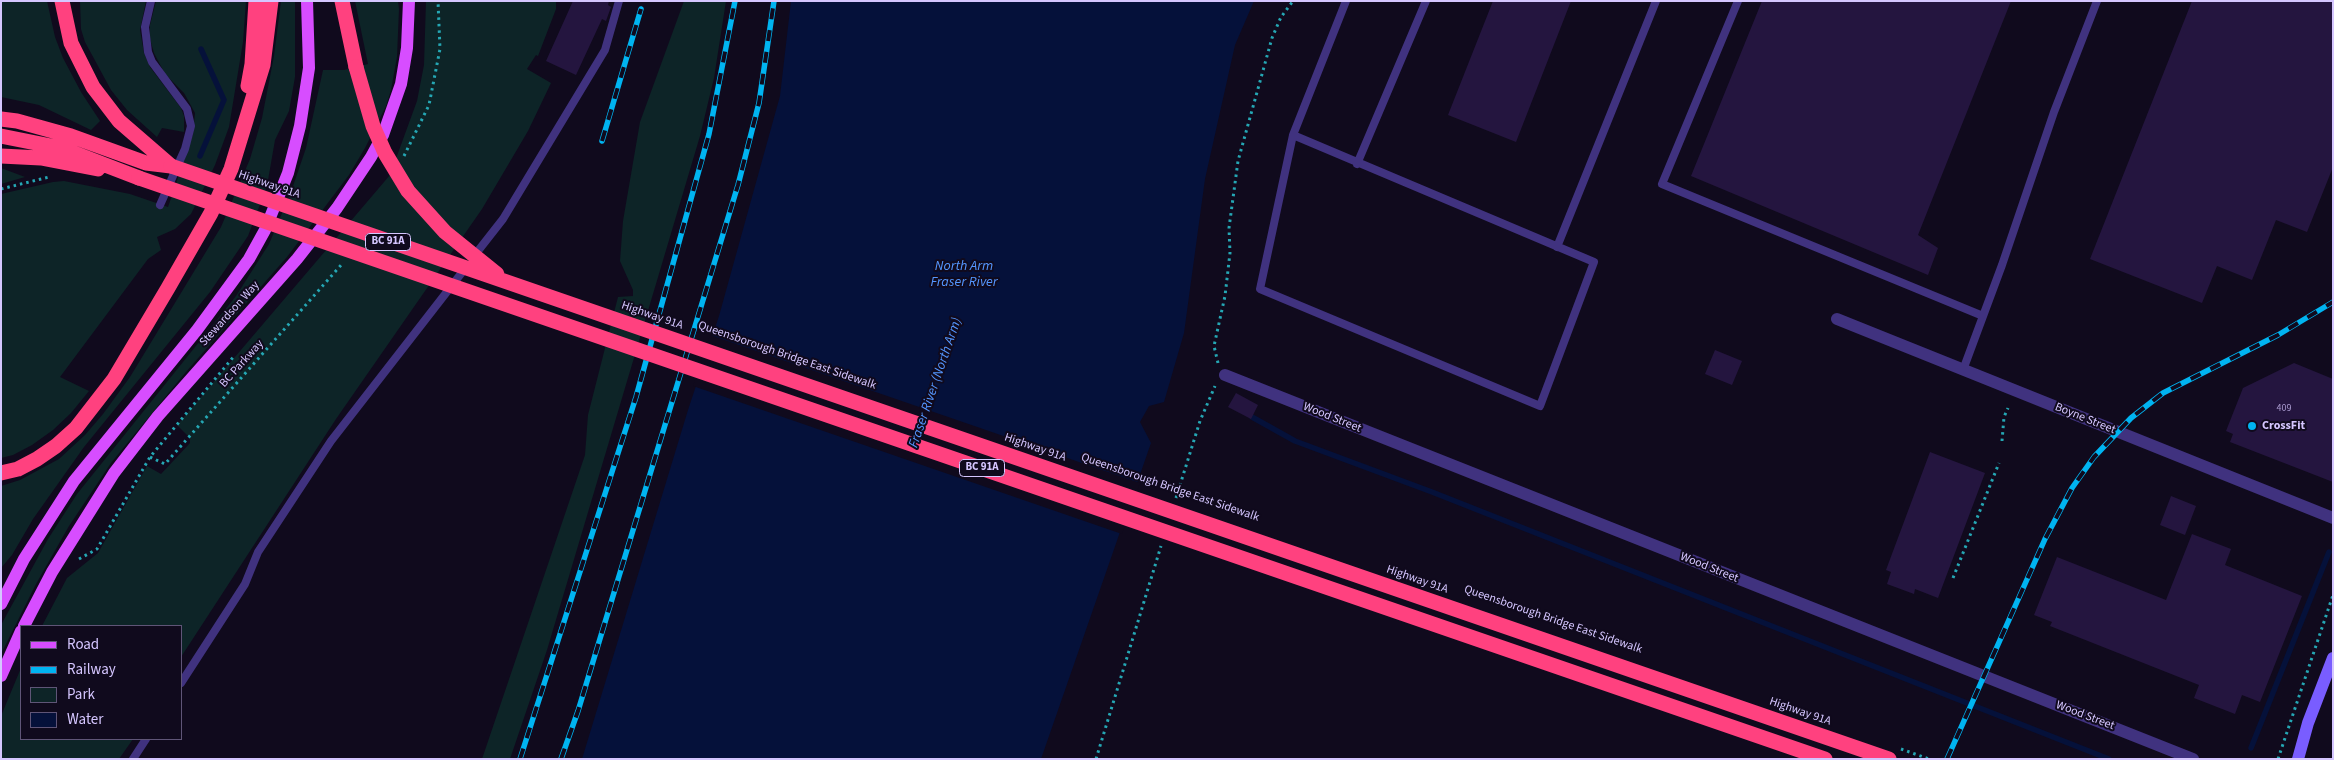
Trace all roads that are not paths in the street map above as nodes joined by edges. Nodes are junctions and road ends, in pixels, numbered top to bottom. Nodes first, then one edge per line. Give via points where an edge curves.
1 (151, 1) edge
2 (256, 1) edge
3 (271, 1) edge
4 (307, 1) edge
5 (342, 1) edge
6 (409, 1) edge
7 (619, 1) edge
8 (1346, 1) edge
9 (1426, 1) edge
10 (1656, 1) edge
11 (1738, 1) edge
12 (2097, 1) edge
13 (63, 2) edge
14 (1, 119) edge
15 (1292, 135) junction
16 (1, 136) edge
17 (238, 150) junction
18 (1, 156) edge
19 (149, 156) junction
20 (1357, 164) junction
21 (139, 178) junction
22 (169, 186) junction
23 (160, 205) dead end
24 (208, 217) junction
25 (1557, 247) junction
26 (506, 281) junction
27 (1983, 316) junction
28 (1837, 319) dead end
29 (1963, 370) junction
30 (1225, 375) road end
31 (1, 473) edge
32 (2333, 518) edge
33 (1, 604) edge
34 (25, 625) edge
35 (20, 633) edge
36 (2333, 658) edge
37 (1, 676) edge
38 (182, 681) edge
39 (145, 740) edge
40 (1890, 752) edge
41 (133, 759) edge
42 (1826, 759) edge
43 (2193, 759) edge
44 (2298, 759) edge

1 - 22 lane via 145,27 148,52 187,109 191,126
2 - 17 highway via 252,64
3 - 17 highway via 263,65
4 - 33 main road, Stewardson Way via 309,68 300,126 288,173 265,230 249,259 197,330 74,481 24,559
5 - 26 highway, bridge via 356,67 373,126 385,152 408,191 444,232
6 - 34 main road, Stewardson Way via 407,48 401,84 383,135 370,157 337,208 297,259 158,416 114,473 52,572
7 - 38 lane via 605,50 503,219 331,441 258,552 245,584
8 - 15 lane
9 - 20 lane
10 - 25 lane
11 - 27 lane via 1662,184
12 - 27 lane via 2054,112
13 - 19 highway via 71,43 93,87
14 - 19 highway, Highway 91A
15 - 20 lane
15 - 25 lane via 1260,289 1540,406 1594,262
16 - 21 highway via 62,148
17 - 24 highway
18 - 21 highway via 41,158
19 - 26 highway, Highway 91A / BC 91A, bridge
20 - 25 lane
21 - 42 highway, BC 91A, bridge
22 - 23 lane
22 - 24 lane via 202,201
24 - 31 highway via 114,379 93,408 56,446 18,469
26 - 40 highway, Highway 91A / BC 91A, bridge
27 - 29 lane
28 - 29 street, Boyne Street
29 - 32 street, Boyne Street
30 - 43 street, Wood Street
35 - 37 main road
36 - 44 main road
39 - 41 lane

